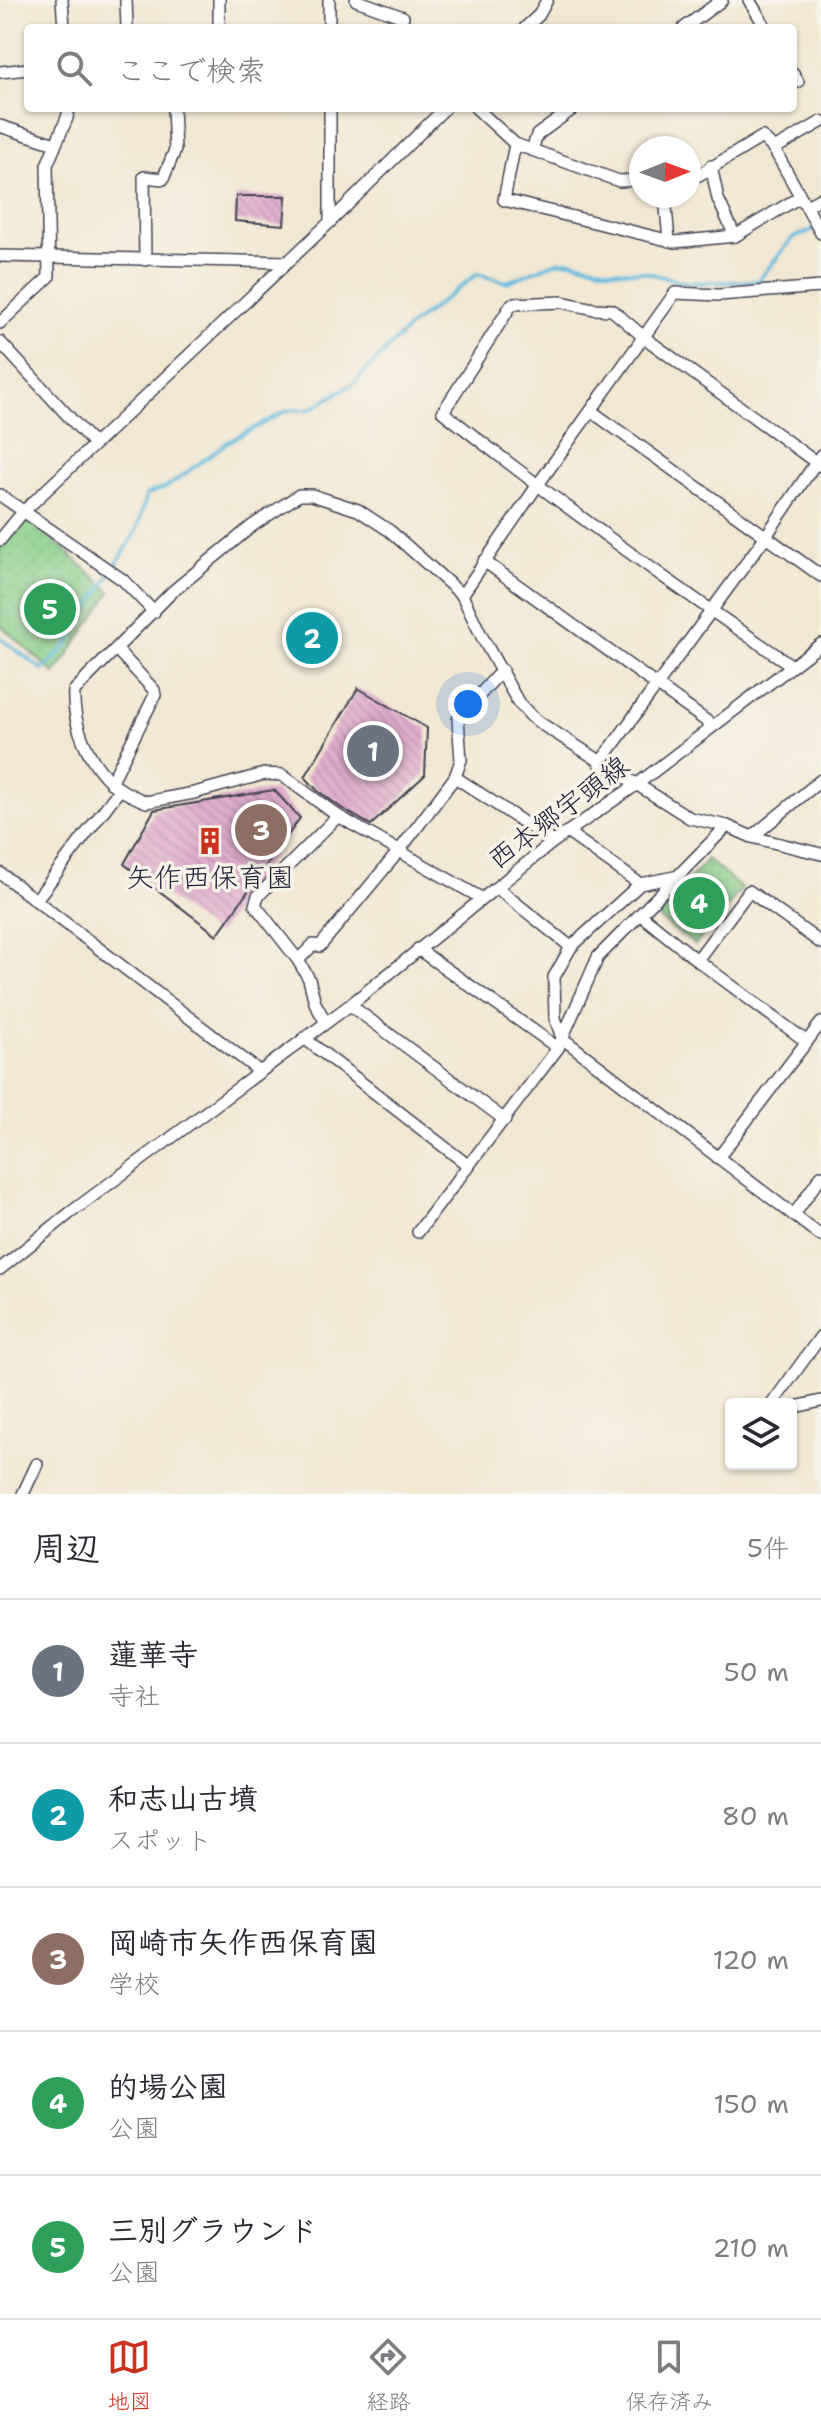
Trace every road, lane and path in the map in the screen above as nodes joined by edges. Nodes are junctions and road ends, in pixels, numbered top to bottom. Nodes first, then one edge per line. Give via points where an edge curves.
1 (62, 0) edge
2 (126, 0) edge
3 (219, 0) edge
4 (329, 0) edge
5 (356, 0) edge
6 (547, 0) edge
7 (722, 0) edge
8 (749, 0) edge
9 (403, 17) dead end
10 (64, 24) edge
11 (127, 24) edge
12 (219, 24) edge
13 (329, 24) edge
14 (529, 24) edge
15 (689, 24) edge
16 (764, 24) edge
17 (24, 69) edge
18 (0, 72) edge
19 (68, 112) edge
20 (173, 112) edge
21 (330, 112) edge
22 (441, 112) edge
23 (480, 112) edge
24 (569, 112) edge
25 (821, 122) edge
26 (0, 126) edge
27 (55, 144) junction
28 (515, 144) junction
29 (774, 149) junction
30 (532, 150) junction
31 (711, 166) junction
32 (701, 174) edge
33 (629, 181) edge
34 (821, 198) edge
35 (804, 202) junction
36 (666, 208) edge
37 (330, 222) junction
38 (821, 233) edge
39 (735, 236) junction
40 (669, 241) junction
41 (0, 256) edge
42 (48, 257) junction
43 (145, 260) junction
44 (287, 262) junction
45 (821, 287) edge
46 (0, 323) edge
47 (645, 338) junction
48 (0, 342) edge
49 (591, 411) junction
50 (94, 444) junction
51 (819, 461) edge
52 (537, 486) junction
53 (0, 495) edge
54 (23, 512) junction
55 (766, 536) junction
56 (0, 540) edge
57 (484, 561) junction
58 (821, 576) edge
59 (462, 595) junction
60 (710, 610) junction
61 (154, 612) junction
62 (821, 644) edge
63 (117, 650) junction
64 (791, 665) junction
65 (502, 670) junction
66 (659, 685) junction
67 (712, 725) junction
68 (600, 763) junction
69 (455, 777) junction
70 (821, 780) edge
71 (636, 785) junction
72 (115, 786) junction
73 (338, 816) junction
74 (727, 826) junction
75 (567, 832) junction
76 (752, 837) junction
77 (553, 842) junction
78 (399, 851) junction
79 (820, 852) edge
80 (0, 873) edge
81 (679, 876) junction
82 (640, 884) junction
83 (497, 888) junction
84 (481, 898) junction
85 (36, 900) junction
86 (641, 915) junction
87 (821, 943) edge
88 (571, 947) junction
89 (418, 949) junction
90 (298, 960) junction
91 (697, 960) junction
92 (350, 1005) junction
93 (325, 1021) junction
94 (821, 1023) edge
95 (304, 1038) junction
96 (807, 1042) junction
97 (560, 1043) junction
98 (259, 1071) junction
99 (505, 1120) junction
100 (718, 1158) junction
101 (469, 1166) junction
102 (821, 1176) edge
103 (794, 1215) junction
104 (418, 1232) dead end
105 (821, 1236) edge
106 (0, 1269) edge
107 (820, 1338) edge
108 (776, 1398) edge
109 (821, 1401) edge
110 (797, 1407) edge
111 (37, 1464) dead end
112 (23, 1494) edge

1 - 10 street
2 - 11 street
3 - 12 street
4 - 13 street
5 - 9 street
6 - 14 street
7 - 15 street
8 - 16 street
17 - 18 street
19 - 27 street
20 - 43 street via 175,150 163,179 144,177
21 - 37 street
22 - 37 street
23 - 28 street
24 - 30 street via 537,135
25 - 29 street
26 - 27 street
27 - 42 street via 47,165
28 - 30 street
28 - 40 street via 504,200
29 - 31 street via 762,137
29 - 35 street
30 - 33 street
31 - 32 street
31 - 39 street via 718,199
34 - 35 street
35 - 38 street
35 - 39 street
36 - 40 street
37 - 44 street
39 - 40 street
41 - 42 street
42 - 43 street
42 - 46 street via 49,277
43 - 44 street
44 - 50 street
45 - 47 street via 675,293
47 - 49 street
47 - 51 street
47 - 52 street via 612,310 562,302 512,304 443,412
48 - 50 street
49 - 52 street
49 - 55 street
50 - 54 street
51 - 55 street
52 - 57 street
52 - 60 street
53 - 54 street
54 - 56 street
54 - 61 street via 123,580
55 - 58 street
55 - 60 street
57 - 59 street
57 - 66 street
59 - 61 street via 358,510 299,495 252,526
59 - 65 street
60 - 64 street
60 - 66 street
61 - 63 street
62 - 64 street, 西本郷宇頭線
63 - 72 street via 155,695
63 - 72 street via 74,691 73,706 90,755
64 - 67 street, 西本郷宇頭線
65 - 68 street via 531,716
65 - 69 street via 458,719 461,760
66 - 67 street
66 - 68 street
67 - 71 street, 西本郷宇頭線
68 - 71 street
69 - 77 street
69 - 78 street
70 - 76 street
71 - 74 street via 690,818
71 - 75 street, 西本郷宇頭線
72 - 73 street via 146,802 264,774 282,775
72 - 85 street
73 - 78 street
73 - 90 street via 255,905
74 - 76 street
74 - 81 street
75 - 77 street, 西本郷宇頭線
75 - 82 street
76 - 79 street
77 - 83 street, 西本郷宇頭線
78 - 84 street
78 - 90 street via 320,946 313,945
80 - 85 street
81 - 82 street
81 - 86 street
82 - 88 street
83 - 84 street, 西本郷宇頭線
83 - 88 street
84 - 89 street, 西本郷宇頭線
85 - 98 street
86 - 91 street
86 - 97 street via 598,957
87 - 91 street via 749,891
88 - 97 street via 554,977
89 - 92 street, 西本郷宇頭線
89 - 97 street
90 - 93 street
91 - 96 street
92 - 93 street, 西本郷宇頭線
92 - 99 street
93 - 95 street, 西本郷宇頭線
94 - 96 street
95 - 98 street
95 - 101 street
96 - 100 street
97 - 99 street
97 - 100 street
98 - 106 street
99 - 101 street
100 - 103 street
101 - 104 street
102 - 103 street
103 - 105 street
107 - 108 street
109 - 110 street
111 - 112 street

